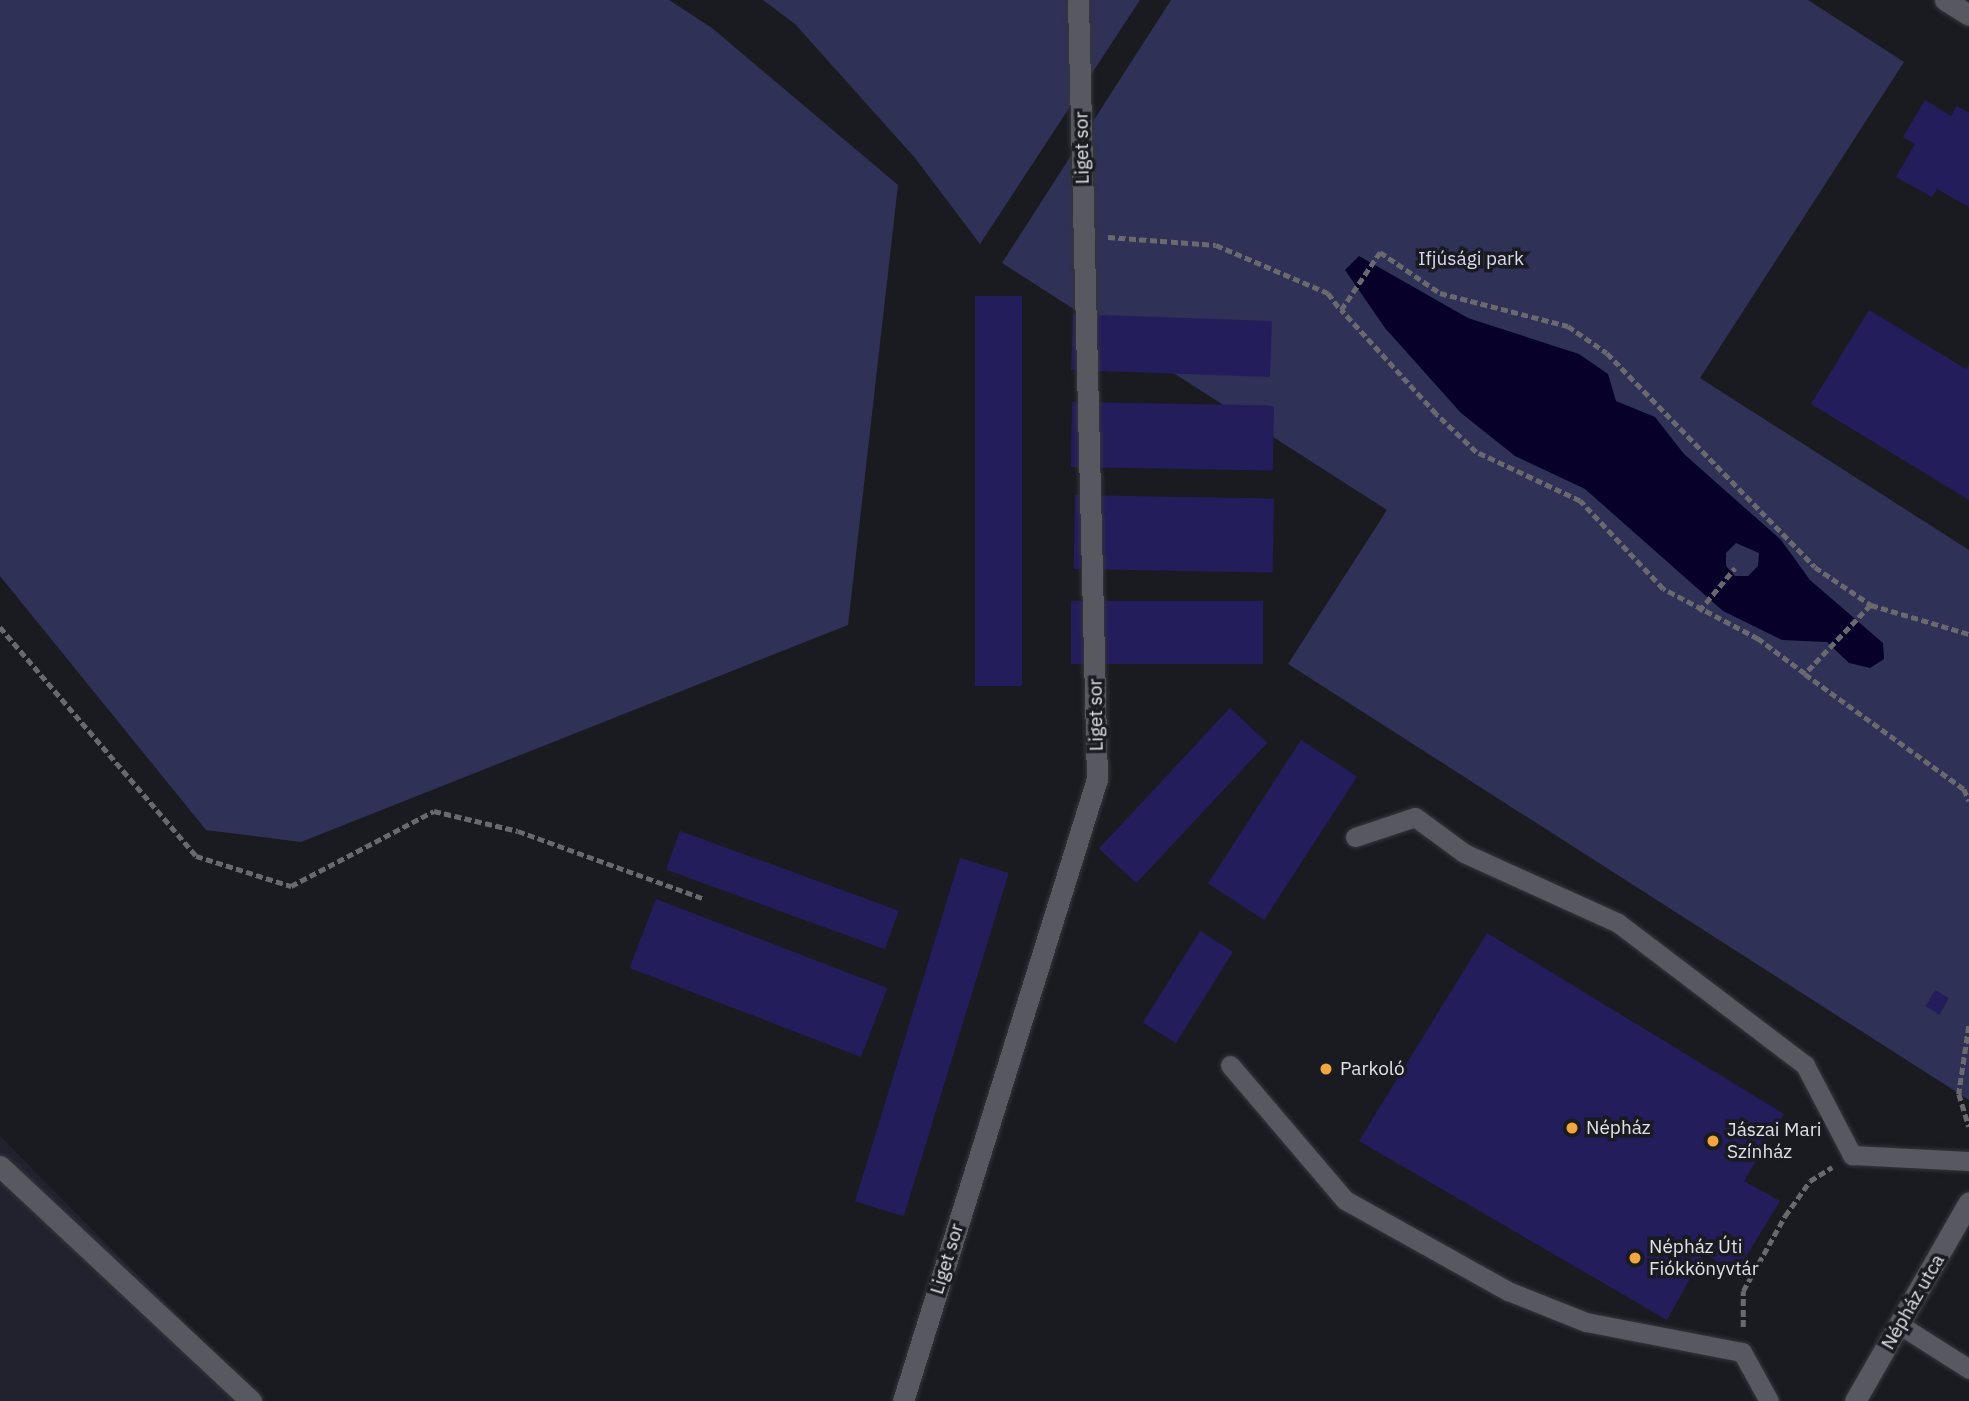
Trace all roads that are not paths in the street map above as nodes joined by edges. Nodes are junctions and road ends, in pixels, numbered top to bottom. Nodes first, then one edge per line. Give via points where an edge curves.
1 (1079, 0) edge
2 (1354, 837) dead end
3 (1230, 1065) dead end
4 (1969, 1161) edge
5 (0, 1167) edge
6 (1969, 1202) edge
7 (1900, 1325) junction
8 (1969, 1369) edge
9 (251, 1401) edge
10 (903, 1401) edge
11 (1769, 1401) edge
12 (1855, 1401) edge

1 - 10 street, Liget sor via 1097,779
2 - 4 lane via 1415,817 1464,853 1618,923 1751,1017 1805,1065 1852,1155
3 - 11 lane via 1345,1200 1508,1291 1586,1322 1742,1352
5 - 9 street
6 - 7 street, Népház utca
7 - 8 lane
7 - 12 street, Népház utca

